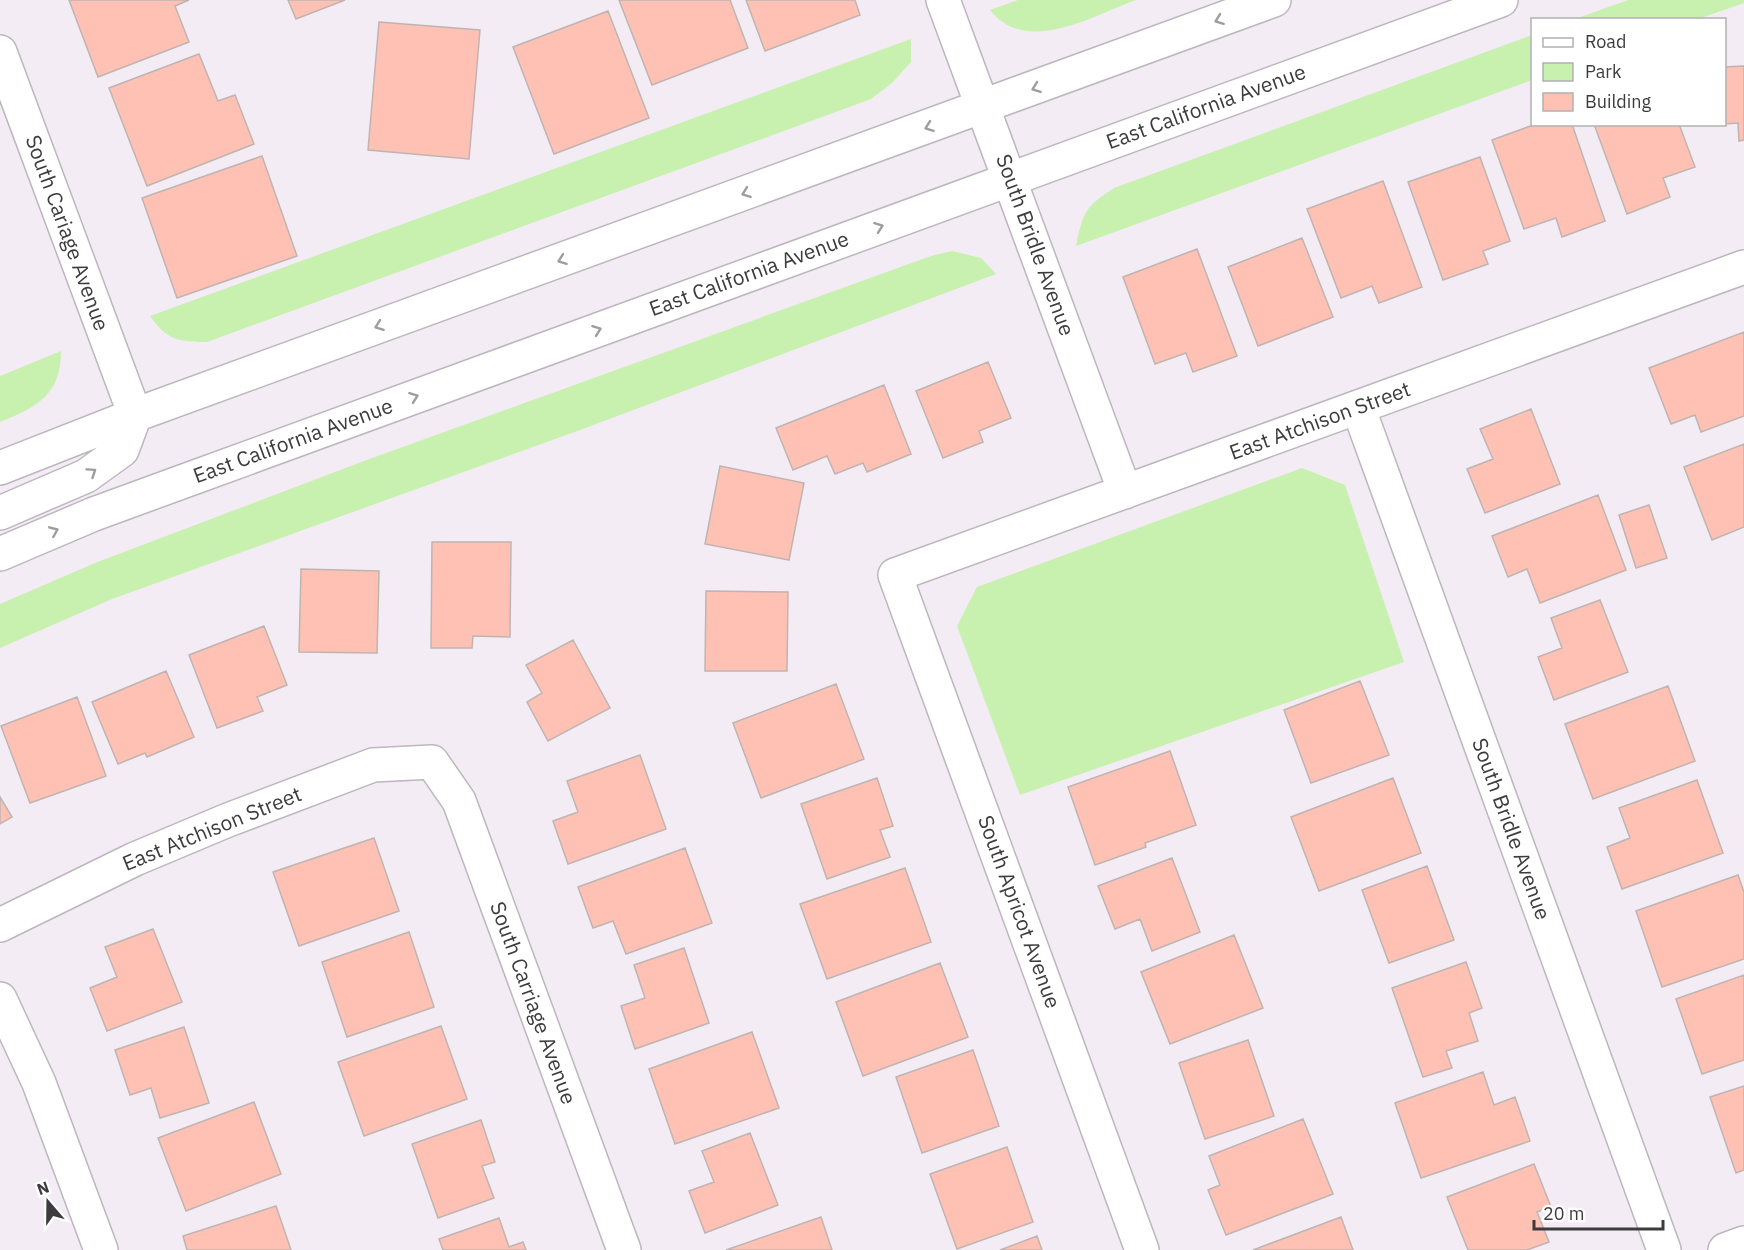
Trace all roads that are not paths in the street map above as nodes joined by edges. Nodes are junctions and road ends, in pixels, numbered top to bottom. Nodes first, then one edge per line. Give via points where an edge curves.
1 (943, 0) edge
2 (1274, 0) edge
3 (1501, 0) edge
4 (0, 52) edge
5 (984, 107) junction
6 (10, 110) edge
7 (1011, 178) junction
8 (1744, 267) edge
9 (1358, 407) junction
10 (135, 415) junction
11 (0, 468) edge
12 (1125, 492) junction
13 (0, 513) edge
14 (0, 554) edge
15 (895, 575) joint
16 (432, 762) joint
17 (0, 925) edge
18 (0, 999) edge
19 (1744, 1243) edge
20 (101, 1250) edge
21 (624, 1250) edge
22 (1142, 1250) edge
23 (1664, 1250) edge
24 (1725, 1250) edge

1 - 5 street, South Bridle Avenue
2 -> 5 street
3 - 7 street, East California Avenue
4 - 6 street, South Cariage Avenue
5 - 7 street, South Bridle Avenue
5 -> 10 street
6 - 10 street, South Cariage Avenue
7 - 12 street, South Bridle Avenue
14 -> 7 street, East California Avenue via 114,507
8 - 9 street, East Atchison Street
9 - 12 street, East Atchison Street
9 - 23 street, South Bridle Avenue
10 - 11 street
13 -> 10 street via 86,476 122,450
12 - 15 street, East Atchison Street
15 - 22 street, South Apricot Avenue
16 - 17 street, East Atchison Street via 373,765 351,773 135,859
16 - 21 street, South Carriage Avenue via 459,801
18 - 20 street via 39,1083
19 - 24 street

